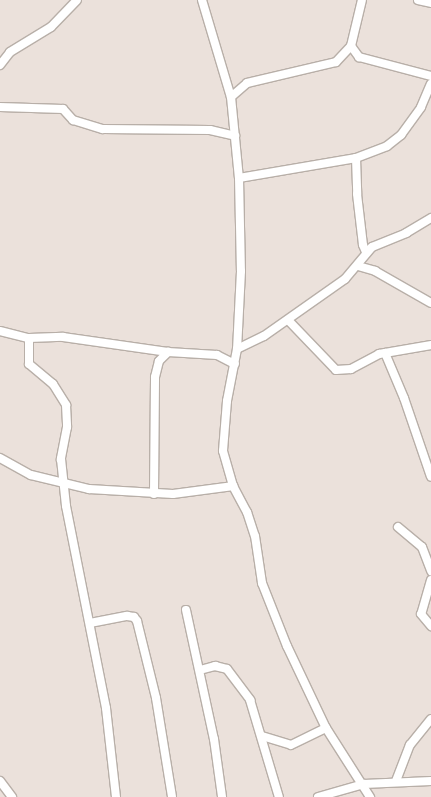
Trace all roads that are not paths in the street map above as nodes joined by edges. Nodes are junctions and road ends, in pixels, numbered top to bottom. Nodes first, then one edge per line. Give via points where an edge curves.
1 (77, 0) edge
2 (202, 0) edge
3 (362, 0) edge
4 (418, 0) edge
5 (431, 3) edge
6 (351, 46) junction
7 (0, 64) edge
8 (431, 76) edge
9 (431, 84) edge
10 (231, 97) junction
11 (0, 108) edge
12 (235, 136) junction
13 (356, 158) junction
14 (239, 178) junction
15 (431, 218) edge
16 (366, 252) junction
17 (358, 266) junction
18 (431, 302) edge
19 (288, 320) junction
20 (0, 331) edge
21 (29, 338) junction
22 (431, 346) edge
23 (237, 349) junction
24 (168, 352) junction
25 (385, 353) junction
26 (235, 364) junction
27 (0, 458) edge
28 (431, 477) edge
29 (65, 482) junction
30 (233, 486) junction
31 (154, 494) junction
32 (398, 527) dead end
33 (431, 571) edge
34 (431, 580) edge
35 (186, 610) dead end
36 (90, 624) junction
37 (431, 626) edge
38 (200, 670) junction
39 (431, 719) edge
40 (326, 728) junction
41 (262, 736) junction
42 (0, 781) edge
43 (396, 781) junction
44 (431, 781) edge
45 (364, 784) junction
46 (12, 797) edge
47 (116, 797) edge
48 (172, 797) edge
49 (222, 797) edge
50 (279, 797) edge
51 (318, 797) edge
52 (370, 797) edge

1 - 7 street via 51,27 10,52
2 - 10 street
3 - 6 street
4 - 5 street
6 - 8 street via 359,57
6 - 10 street via 336,62 247,82
9 - 13 street via 421,107 401,135 387,146
10 - 12 street
11 - 12 street via 63,109 76,122 103,129 210,130
12 - 14 street
13 - 14 street
13 - 16 street via 357,194
14 - 23 street via 241,270
15 - 16 street
16 - 17 street
17 - 18 street via 375,272
17 - 19 street via 345,279
19 - 23 street via 264,336
19 - 25 street via 336,370 351,369
20 - 21 street
21 - 24 street via 63,337
21 - 29 street via 30,364 54,384 66,405 67,427 61,459
22 - 25 street
23 - 26 street
24 - 26 street via 217,355
24 - 31 street via 159,361 156,377
25 - 28 street via 404,398
26 - 30 street via 227,401 223,451
27 - 29 street via 31,475
29 - 31 street via 83,488
29 - 36 street via 72,545
30 - 31 street via 199,492
30 - 40 street via 247,512 255,536 262,583 287,646
32 - 33 street via 422,547
34 - 37 street via 421,614
35 - 38 street
36 - 47 street via 110,731
36 - 48 street via 127,616 134,617 137,621 156,698
38 - 41 street via 222,666 232,674 250,700
38 - 49 street via 214,739
39 - 43 street via 410,745
40 - 41 street via 291,745
40 - 45 street via 349,767
41 - 50 street
42 - 46 street
43 - 44 street
43 - 45 street
45 - 51 street
45 - 52 street

